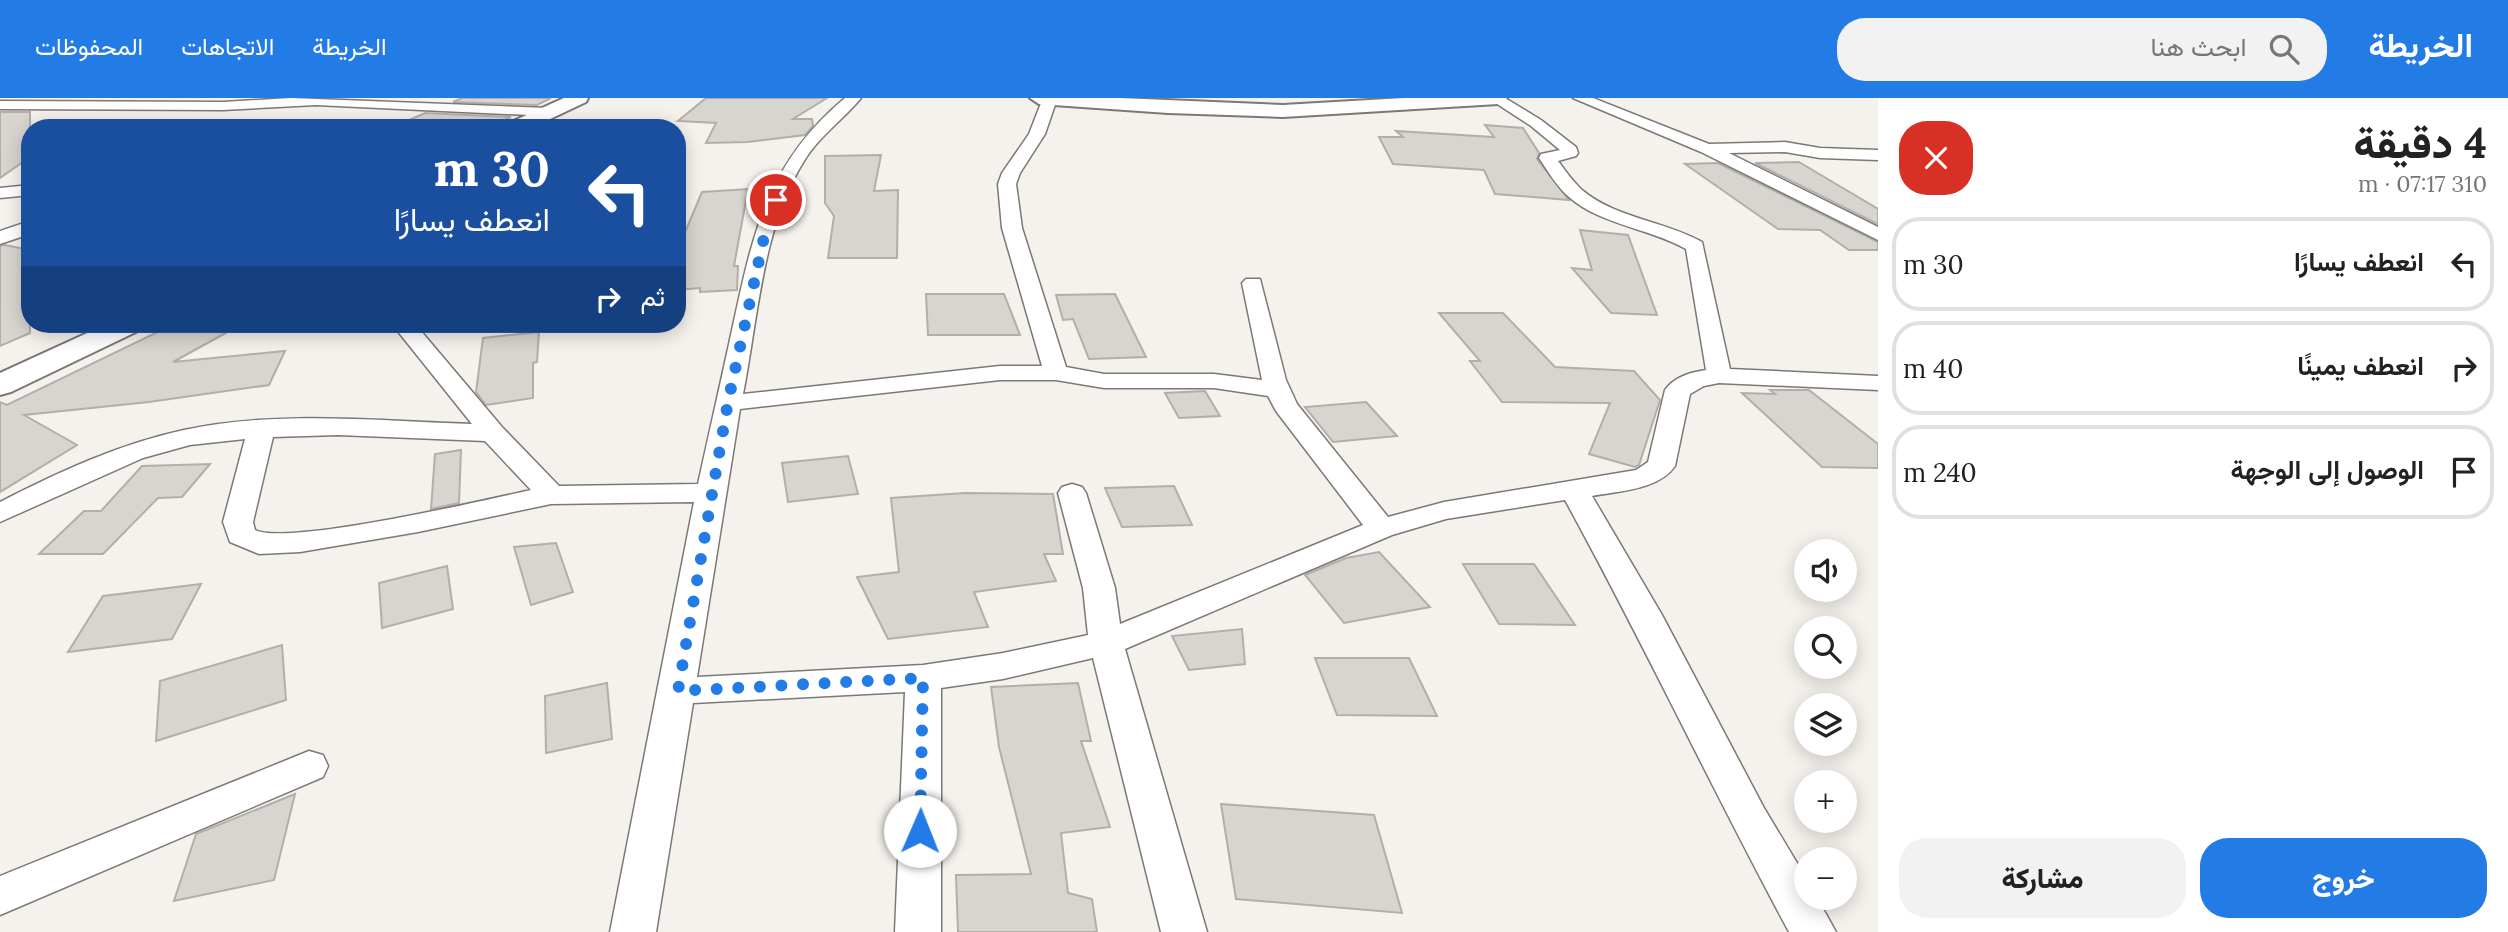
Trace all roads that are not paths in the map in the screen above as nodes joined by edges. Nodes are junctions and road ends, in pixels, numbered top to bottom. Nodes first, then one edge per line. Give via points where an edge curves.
1 (238, 98) edge
2 (579, 98) edge
3 (603, 98) edge
4 (854, 98) edge
5 (1039, 98) edge
6 (1497, 98) edge
7 (1580, 98) edge
8 (1050, 99) edge
9 (0, 105) edge
10 (223, 106) junction
11 (207, 119) edge
12 (534, 119) edge
13 (547, 119) edge
14 (548, 119) edge
15 (1707, 149) junction
16 (1878, 155) edge
17 (21, 191) edge
18 (0, 193) edge
19 (1878, 220) edge
20 (1854, 221) junction
21 (21, 230) edge
22 (1878, 234) edge
23 (0, 238) edge
24 (1253, 283) dead end
25 (68, 333) edge
26 (111, 333) edge
27 (410, 333) edge
28 (0, 364) edge
29 (1056, 373) junction
30 (1719, 376) junction
31 (1878, 383) edge
32 (0, 385) edge
33 (1277, 390) junction
34 (728, 402) junction
35 (261, 429) junction
36 (493, 433) junction
37 (1575, 491) junction
38 (711, 493) junction
39 (1072, 493) dead end
40 (551, 495) junction
41 (0, 513) edge
42 (1381, 528) junction
43 (1105, 643) junction
44 (923, 678) junction
45 (678, 691) junction
46 (309, 766) dead end
47 (0, 896) edge
48 (633, 932) edge
49 (918, 932) edge
50 (1184, 932) edge
51 (1813, 932) edge

1 - 10 street
2 - 13 street
3 - 14 street
4 - 34 street via 805,147 768,219
5 - 8 street
6 - 8 street via 1283,111
6 - 30 street via 1570,150 1547,158 1575,193 1695,246
7 - 15 street
8 - 29 street via 1037,134 1007,184 1012,228
9 - 10 street
10 - 11 street
10 - 12 street via 327,101
15 - 16 street via 1785,147
15 - 20 street
17 - 18 street
19 - 20 street
20 - 22 street
21 - 23 street
24 - 33 street
25 - 28 street
26 - 32 street
27 - 36 street
29 - 33 street via 1104,381 1214,381
29 - 34 street via 964,375
30 - 31 street
30 - 37 street via 1697,379 1678,390 1661,466 1646,476
33 - 42 street
34 - 38 street
35 - 36 street via 338,426
35 - 40 street via 238,522 241,535 258,544 326,538
35 - 41 street via 183,438 141,449
36 - 40 street
37 - 42 street via 1444,510
37 - 51 street
38 - 40 street
38 - 45 street
39 - 43 street via 1099,588
42 - 43 street
43 - 44 street
43 - 50 street
44 - 45 street
44 - 49 street
45 - 48 street
46 - 47 street

